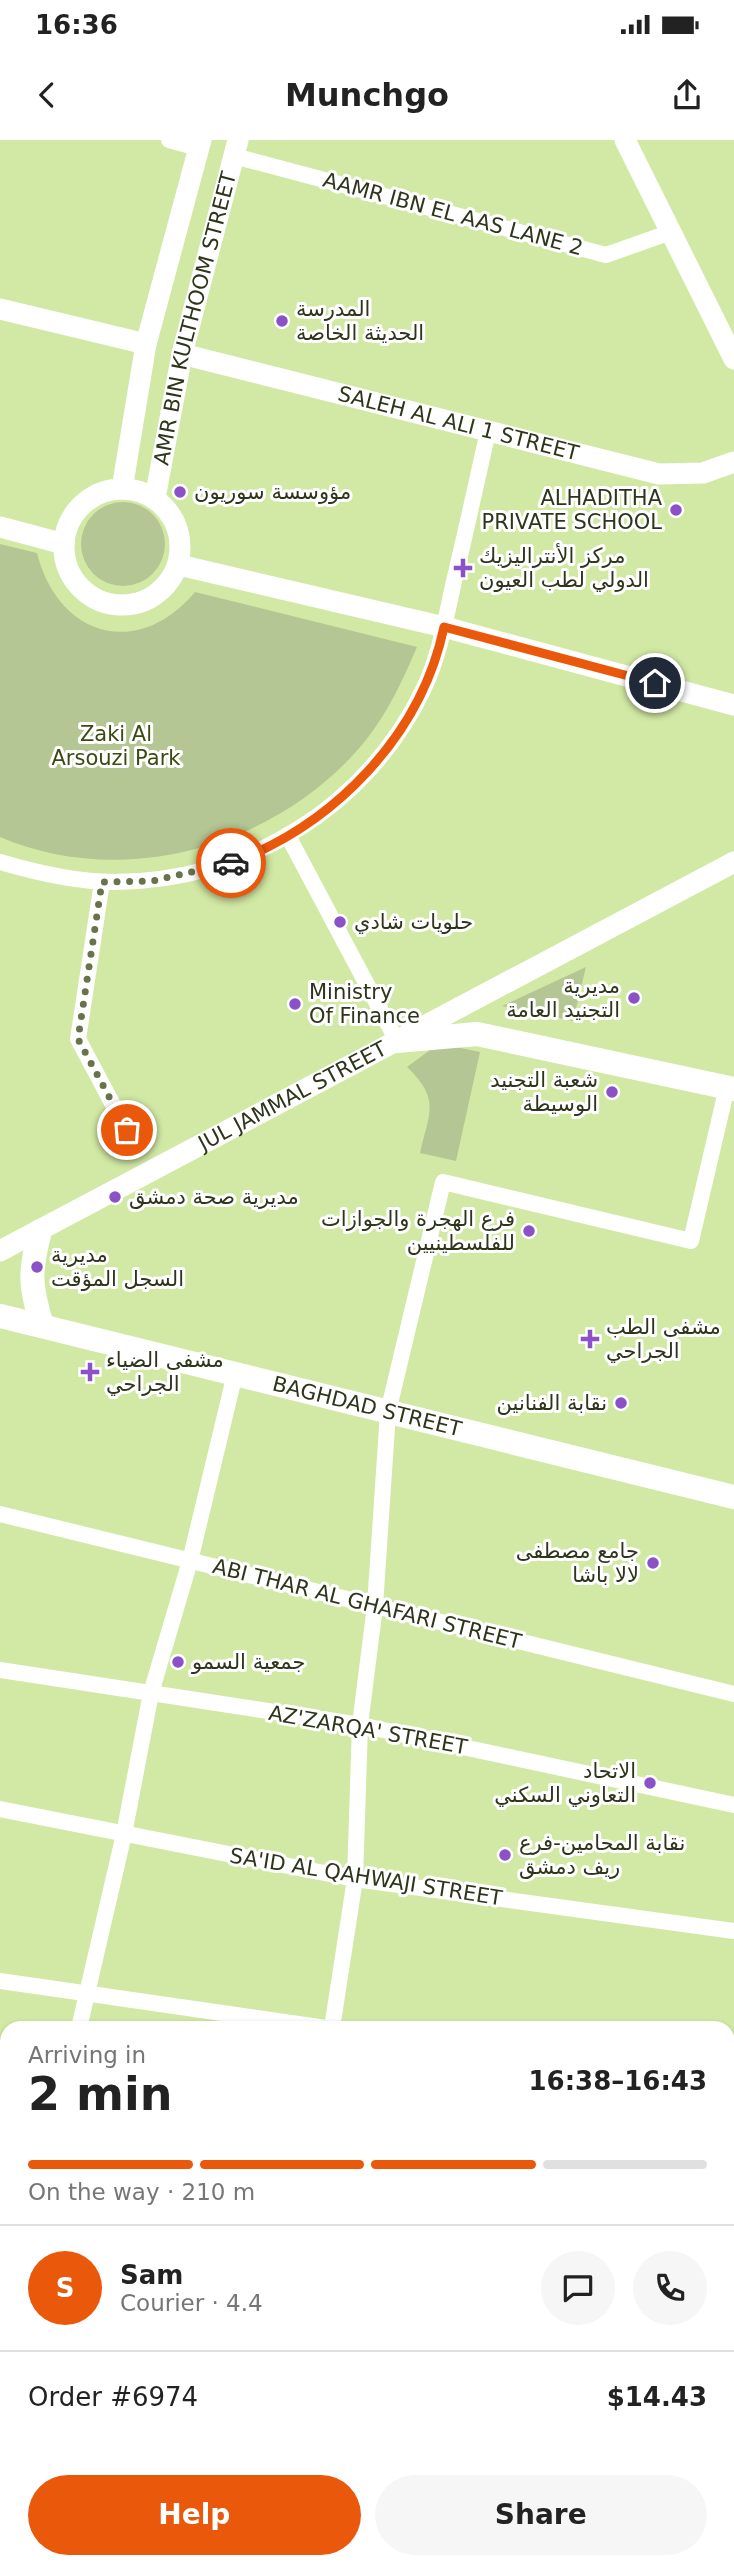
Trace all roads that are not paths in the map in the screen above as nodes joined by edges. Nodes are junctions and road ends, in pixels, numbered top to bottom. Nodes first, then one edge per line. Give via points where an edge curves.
1 (169, 140) edge
2 (625, 140) edge
3 (200, 144) edge
4 (236, 148) edge
5 (671, 232) junction
6 (0, 309) edge
7 (146, 344) junction
8 (182, 354) junction
9 (734, 359) edge
10 (488, 431) junction
11 (734, 462) edge
12 (122, 488) junction
13 (155, 498) junction
14 (0, 527) edge
15 (64, 544) junction
16 (179, 565) junction
17 (444, 627) junction
18 (734, 705) edge
19 (288, 836) junction
20 (0, 862) edge
21 (734, 862) edge
22 (102, 882) junction
23 (397, 1041) junction
24 (731, 1088) edge
25 (127, 1130) dead end
26 (40, 1231) junction
27 (0, 1251) edge
28 (0, 1316) edge
29 (42, 1326) junction
30 (235, 1374) junction
31 (388, 1412) junction
32 (734, 1497) edge
33 (0, 1514) edge
34 (190, 1561) junction
35 (375, 1606) junction
36 (0, 1670) edge
37 (151, 1693) junction
38 (734, 1694) edge
39 (360, 1725) junction
40 (734, 1805) edge
41 (0, 1809) edge
42 (124, 1834) junction
43 (355, 1879) junction
44 (734, 1931) edge
45 (0, 1981) edge
46 (86, 1994) junction
47 (80, 2021) edge
48 (277, 2021) edge
49 (333, 2021) edge

1 - 3 street
2 - 5 main road
3 - 7 main road, AMR BIN KULTHOOM STREET
4 - 5 street, AAMR IBN EL AAS LANE 2 via 606,255
4 - 8 main road, AMR BIN KULTHOOM STREET
5 - 9 main road
6 - 7 main road
7 - 12 main road, AMR BIN KULTHOOM STREET
8 - 10 main road, SALEH AL ALI 1 STREET
8 - 13 main road, AMR BIN KULTHOOM STREET
10 - 11 main road, SALEH AL ALI 1 STREET via 659,474 703,473
10 - 17 street
12 - 13 main road
12 - 15 main road via 104,491 82,505 67,526
13 - 16 main road via 178,528
14 - 15 main road
15 - 16 main road via 72,577 90,596 114,605 148,600 167,585
16 - 17 main road
17 - 18 main road
17 - 19 street via 424,688 384,753 329,808
19 - 22 street via 250,856 190,874 152,881
19 - 23 street
20 - 22 street via 36,873
21 - 23 main road, JUL JAMMAL STREET
22 - 25 street via 78,1039
23 - 24 main road via 477,1034
23 - 26 main road, JUL JAMMAL STREET
24 - 31 street via 691,1241 443,1182
26 - 27 main road, JUL JAMMAL STREET
26 - 29 main road via 31,1265 31,1288
28 - 29 main road, BAGHDAD STREET
29 - 30 main road, BAGHDAD STREET
30 - 31 main road, BAGHDAD STREET
30 - 34 street
31 - 32 main road, BAGHDAD STREET
31 - 35 street
33 - 34 street, ABI THAR AL GHAFARI STREET
34 - 35 street, ABI THAR AL GHAFARI STREET
34 - 37 street
35 - 38 street, ABI THAR AL GHAFARI STREET
35 - 39 street
36 - 37 street, AZ'ZARQA' STREET
37 - 39 street, AZ'ZARQA' STREET
37 - 42 street
39 - 40 street, AZ'ZARQA' STREET
39 - 43 street
41 - 42 street, SA'ID AL QAHWAJI STREET
42 - 43 street, SA'ID AL QAHWAJI STREET
42 - 46 street
43 - 44 street, SA'ID AL QAHWAJI STREET
43 - 49 street
45 - 46 street
46 - 47 street
46 - 48 street

